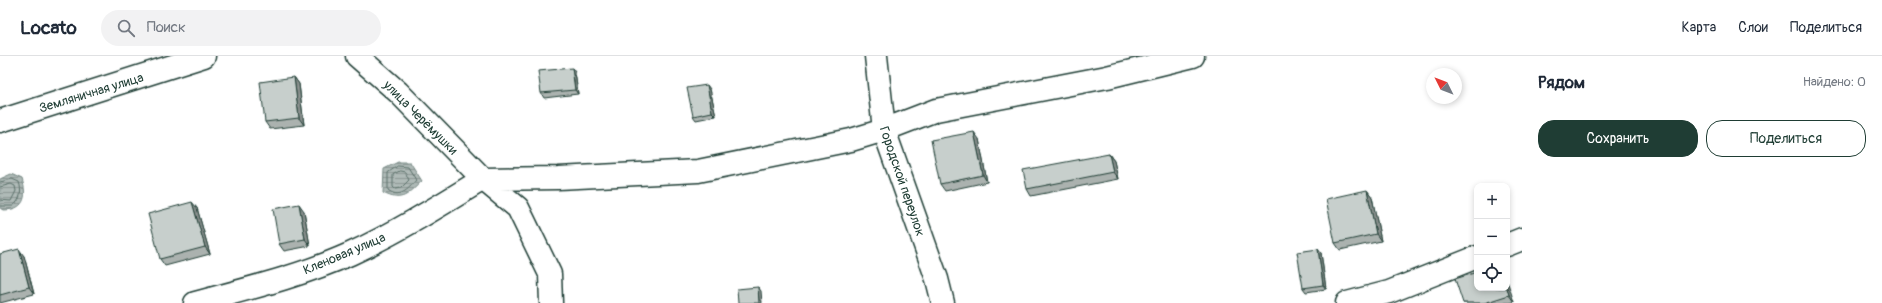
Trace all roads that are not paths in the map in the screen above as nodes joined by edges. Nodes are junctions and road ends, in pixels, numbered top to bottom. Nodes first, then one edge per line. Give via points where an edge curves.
1 (204, 56) edge
2 (357, 56) edge
3 (876, 56) edge
4 (1193, 56) edge
5 (0, 121) edge
6 (884, 130) junction
7 (483, 179) junction
8 (1522, 240) edge
9 (1510, 244) edge
10 (1474, 258) edge
11 (195, 303) edge
12 (551, 303) edge
13 (943, 303) edge
14 (1347, 303) edge

1 - 5 street, Земляничная улица
2 - 7 street, улица Черёмушки via 398,92
3 - 6 street, Городской переулок
4 - 6 street via 1107,77 936,110
6 - 7 street via 851,140 698,171
6 - 13 street, Городской переулок via 937,279
7 - 11 street, Кленовая улица via 408,226 349,254 276,281
7 - 12 street, улица Черёмушки via 518,208 550,274
8 - 9 street
10 - 14 street via 1389,292

